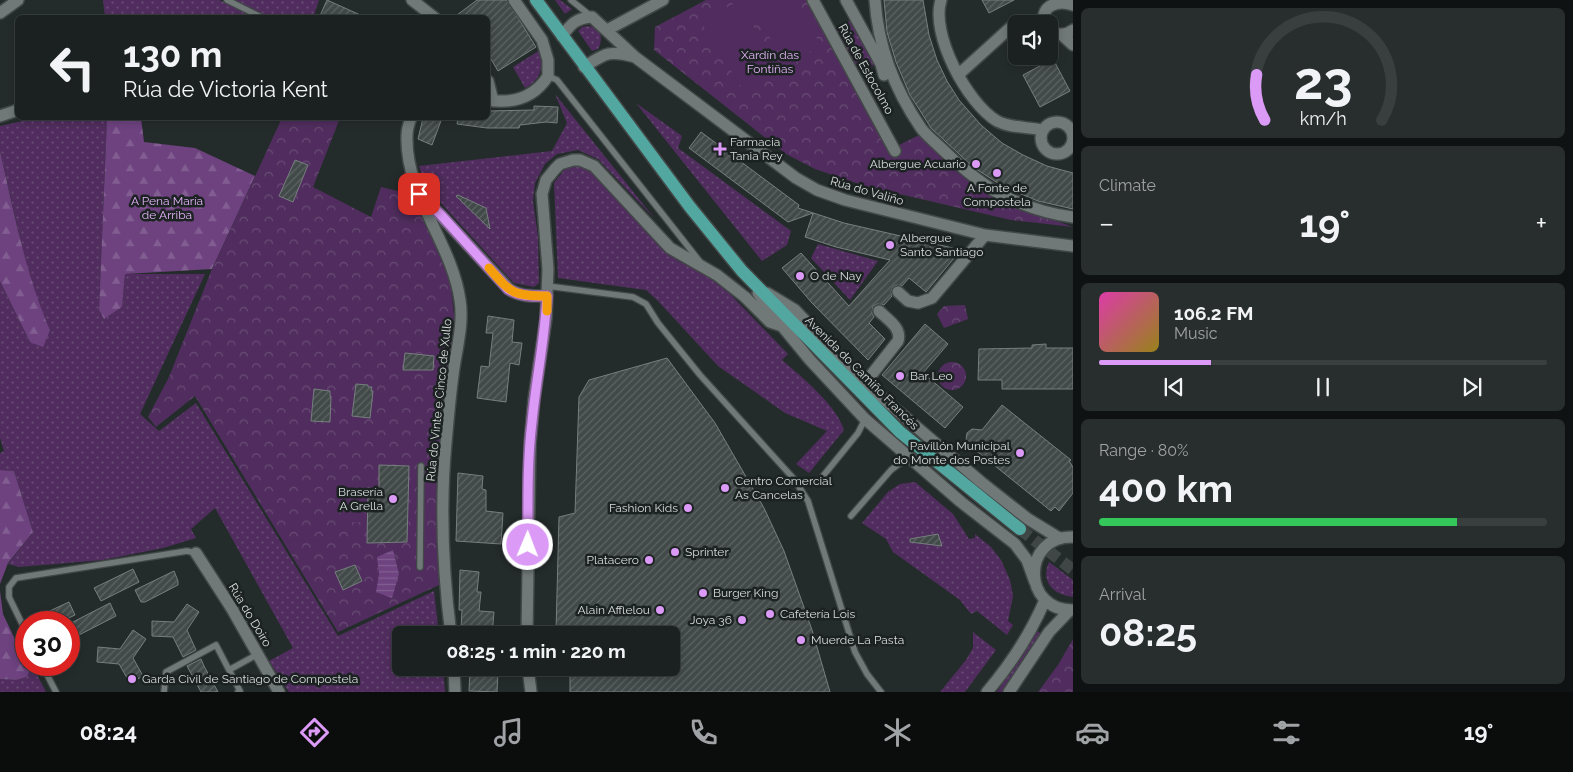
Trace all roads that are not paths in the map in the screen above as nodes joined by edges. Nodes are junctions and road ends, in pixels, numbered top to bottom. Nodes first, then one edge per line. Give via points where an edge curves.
1 (18, 0) edge
2 (227, 0) edge
3 (412, 0) edge
4 (514, 0) edge
5 (536, 0) edge
6 (571, 0) edge
7 (663, 0) edge
8 (813, 0) edge
9 (846, 0) edge
10 (875, 0) edge
11 (941, 0) edge
12 (1068, 2) edge
13 (1045, 3) edge
14 (0, 13) edge
15 (257, 15) edge
16 (431, 15) edge
17 (592, 17) junction
18 (608, 30) junction
19 (1008, 30) edge
20 (1073, 30) edge
21 (1058, 34) edge
22 (1062, 35) junction
23 (562, 36) junction
24 (1073, 45) edge
25 (605, 54) junction
26 (635, 57) junction
27 (584, 67) junction
28 (548, 76) junction
29 (958, 76) junction
30 (887, 82) dead end
31 (490, 100) edge
32 (15, 111) edge
33 (0, 116) edge
34 (410, 120) edge
35 (1043, 130) dead end
36 (895, 151) dead end
37 (419, 194) junction
38 (1073, 217) edge
39 (985, 235) junction
40 (1073, 246) edge
41 (702, 265) junction
42 (742, 271) junction
43 (760, 288) junction
44 (547, 291) junction
45 (898, 292) dead end
46 (879, 311) dead end
47 (782, 326) junction
48 (865, 382) junction
49 (869, 422) junction
50 (904, 454) junction
51 (420, 466) dead end
52 (819, 481) dead end
53 (851, 516) dead end
54 (1020, 530) tunnel mouth
55 (1073, 536) edge
56 (1059, 538) junction
57 (196, 554) joint
58 (420, 567) dead end
59 (1035, 582) junction
60 (1045, 600) junction
61 (1072, 610) edge
62 (16, 611) edge
63 (449, 626) edge
64 (527, 626) edge
65 (258, 654) junction
66 (229, 670) junction
67 (48, 676) edge
68 (454, 676) edge
69 (529, 676) edge
70 (56, 692) edge
71 (164, 692) edge
72 (238, 692) edge
73 (279, 692) edge
74 (455, 692) edge
75 (531, 692) edge
76 (881, 692) edge
77 (987, 692) edge
78 (1010, 692) edge

1 - 14 street
2 - 15 lane
3 - 16 street
4 - 28 street via 542,40 548,60
5 - 23 main road
6 - 17 lane, Rúa do Valiño
7 - 18 street
8 - 36 street, Rúa de Estocolmo
9 - 30 street, Rúa de Estocolmo
10 - 38 street, Rúa de Estocolmo via 881,41 891,74 922,130 956,162 1000,194 1052,214
11 - 29 street via 938,10 940,25
12 - 13 street
17 - 18 street, Rúa do Valiño
17 - 23 street via 576,20
18 - 25 street
18 - 26 street, Rúa do Valiño
19 - 29 street
20 - 22 street
21 - 22 street
22 - 24 street
23 - 27 main road
25 - 26 street, Rúa do Valiño
25 - 27 street
26 - 39 street, Rúa do Valiño via 796,178 818,190 855,203
27 - 42 main road, Avenida do Camiño Francés
28 - 31 street via 536,92 514,100
28 - 41 lane via 557,80
29 - 35 street via 978,104 995,120
32 - 33 street
34 - 37 street, Rúa do Vinte e Cinco de Xullo via 406,135 410,167
37 - 44 street via 508,289 515,294 531,296
37 - 63 street, Rúa do Vinte e Cinco de Xullo via 456,279 461,301 462,324 453,375 444,468 444,581
39 - 40 street, Rúa do Valiño
39 - 45 street via 932,298 908,301
41 - 44 street via 670,248 594,166 573,160 560,164 544,187
41 - 47 street via 734,288 770,322
42 - 43 main road, Avenida do Camiño Francés
42 - 47 street, Avenida do Camiño Francés
43 - 48 street, Avenida do Camiño Francés via 795,310
43 - 54 main road, Avenida do Camiño Francés via 900,432
44 - 64 street via 530,443
44 - 76 lane via 633,297 646,304 700,375 794,479 808,501 854,652
46 - 48 street via 900,335
47 - 49 street, Avenida do Camiño Francés
48 - 56 street, Avenida do Camiño Francés via 981,482 1028,519
49 - 50 street, Avenida do Camiño Francés
49 - 52 lane
50 - 53 lane
50 - 59 street, Avenida do Camiño Francés via 1015,544 1027,560
51 - 58 lane
55 - 56 street
56 - 59 street via 1049,543 1038,556
57 - 62 lane via 187,551 16,578 9,587 9,597
57 - 65 street, Rúa do Doiro
59 - 60 street, Avenida do Camiño Francés
60 - 61 street
60 - 77 street via 1035,623
61 - 78 street via 1049,632
65 - 66 lane
65 - 73 street, Rúa do Doiro
66 - 71 lane via 216,646 166,672
66 - 72 lane
67 - 70 lane
68 - 74 street
69 - 75 street

